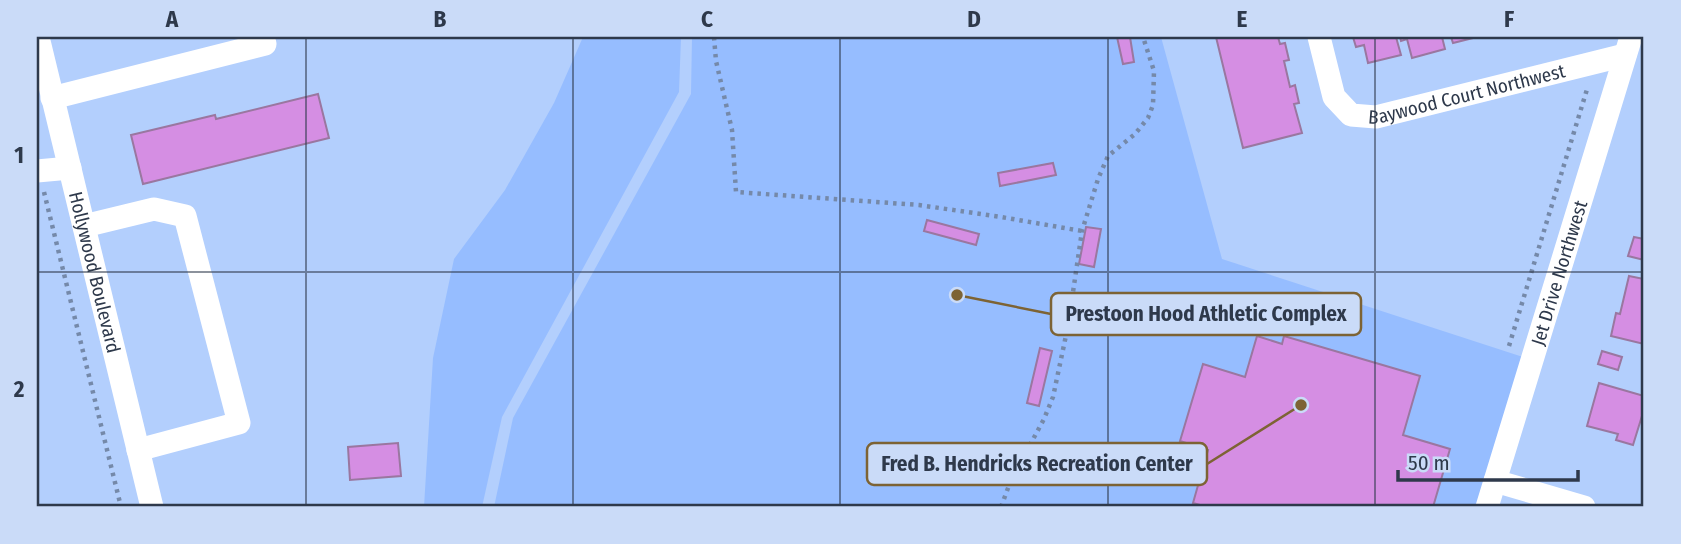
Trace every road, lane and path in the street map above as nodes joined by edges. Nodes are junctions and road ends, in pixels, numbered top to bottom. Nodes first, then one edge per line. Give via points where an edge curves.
1 (38, 37) edge
2 (263, 37) edge
3 (714, 37) edge
4 (1143, 37) edge
5 (1319, 37) edge
6 (1628, 46) edge
7 (1595, 62) junction
8 (52, 98) junction
9 (70, 168) junction
10 (38, 171) edge
11 (84, 226) junction
12 (1082, 232) junction
13 (1508, 350) dead end
14 (138, 450) junction
15 (1495, 481) junction
16 (121, 507) edge
17 (152, 507) edge
18 (1000, 507) edge
19 (1487, 507) edge
20 (1584, 507) edge

1 - 8 street, Hollywood Boulevard
2 - 8 street via 265,44
3 - 12 path via 732,130 736,192 919,205
4 - 12 path via 1154,71 1153,105 1135,134 1108,156
5 - 7 street, Baywood Court Northwest via 1334,97 1352,115 1376,117
6 - 7 street, Baywood Court Northwest
6 - 15 street, Jet Drive Northwest
7 - 13 path
8 - 9 street, Hollywood Boulevard
9 - 10 street
9 - 11 street, Hollywood Boulevard
10 - 16 path
11 - 14 street, Hollywood Boulevard
11 - 14 street via 154,209 185,216 239,423
12 - 18 path via 1054,397
14 - 17 street, Hollywood Boulevard
15 - 19 street, Jet Drive Northwest
15 - 20 street

